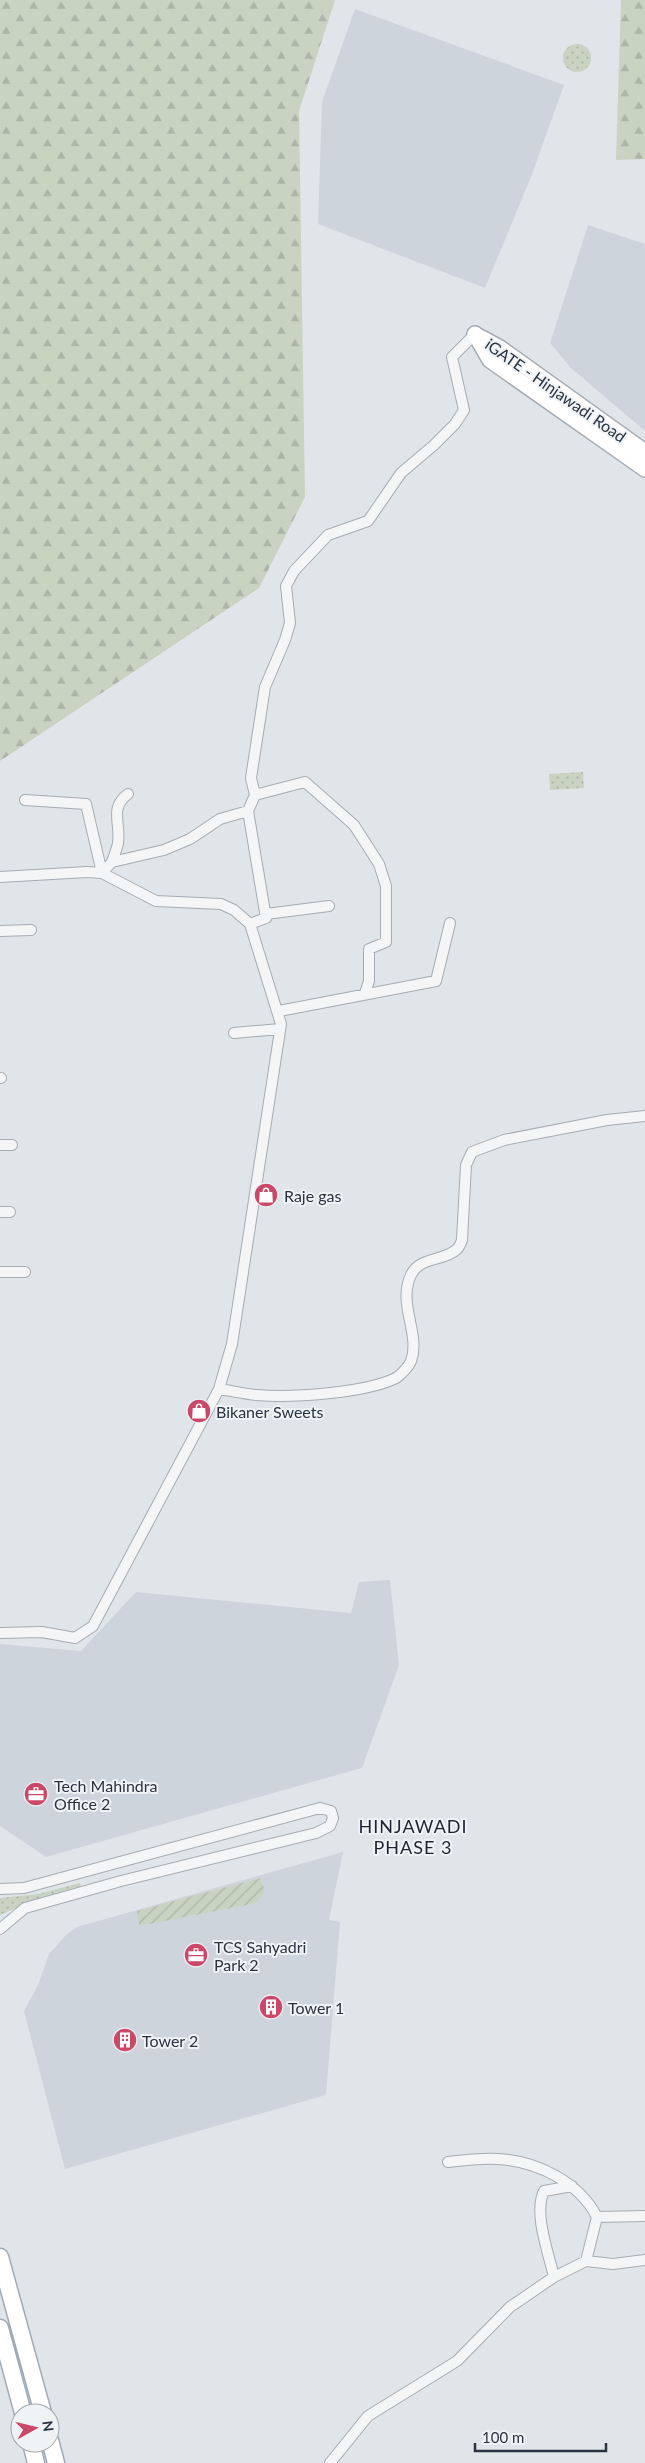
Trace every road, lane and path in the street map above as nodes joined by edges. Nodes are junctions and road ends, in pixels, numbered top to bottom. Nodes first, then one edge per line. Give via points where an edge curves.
1 (475, 334) junction
2 (645, 452) edge
3 (645, 469) edge
4 (128, 794) dead end
5 (255, 795) junction
6 (26, 800) dead end
7 (248, 811) junction
8 (112, 862) junction
9 (102, 873) junction
10 (0, 877) edge
11 (329, 906) dead end
12 (266, 914) junction
13 (450, 923) dead end
14 (250, 924) junction
15 (31, 930) dead end
16 (0, 931) edge
17 (366, 993) junction
18 (279, 1010) junction
19 (280, 1029) junction
20 (234, 1033) dead end
21 (645, 1116) edge
22 (0, 1145) edge
23 (12, 1145) dead end
24 (0, 1272) edge
25 (25, 1272) dead end
26 (220, 1390) junction
27 (0, 1633) edge
28 (0, 1889) edge
29 (0, 1929) edge
30 (448, 2162) dead end
31 (572, 2186) junction
32 (645, 2216) edge
33 (597, 2217) junction
34 (0, 2257) edge
35 (645, 2260) edge
36 (586, 2261) junction
37 (554, 2277) junction
38 (0, 2328) edge
39 (20, 2403) edge
40 (40, 2403) edge
41 (330, 2463) edge

1 - 2 main road, iGATE - Hinjawadi Road via 500,348
1 - 3 main road, iGATE - Hinjawadi Road via 490,360
1 - 5 street via 452,357 464,410 455,424 401,473 368,521 328,535 294,571 286,586 290,624 265,687 252,778
4 - 8 street via 117,806 118,842
5 - 7 street
5 - 17 street via 305,782 354,825 379,864 386,886 386,942 369,949 370,972
6 - 9 street via 86,804
7 - 8 street via 220,819 164,850
7 - 12 street
8 - 9 street
9 - 10 street
9 - 14 street via 156,901 221,904
11 - 12 street
12 - 14 street via 266,918
13 - 17 street via 436,981
14 - 18 street
15 - 16 street
17 - 18 street
18 - 19 street
19 - 20 street
19 - 26 street via 232,1344
21 - 26 street via 504,1140 472,1152 466,1164 462,1240 456,1250 425,1262 411,1273 406,1292 414,1345 411,1362 398,1377 315,1394 257,1395
22 - 23 street
24 - 25 street
26 - 27 street via 93,1626 75,1638 42,1632
28 - 29 street via 33,1886 320,1808 330,1812 333,1818 330,1826 316,1833 25,1908
30 - 31 street via 484,2159 518,2162 556,2176
31 - 33 street via 589,2202
31 - 37 street via 544,2191 542,2196 540,2211
32 - 33 street
33 - 36 street
34 - 40 main road
35 - 36 street via 613,2264
36 - 37 street
37 - 41 street via 510,2307 457,2361 368,2416
38 - 39 main road

